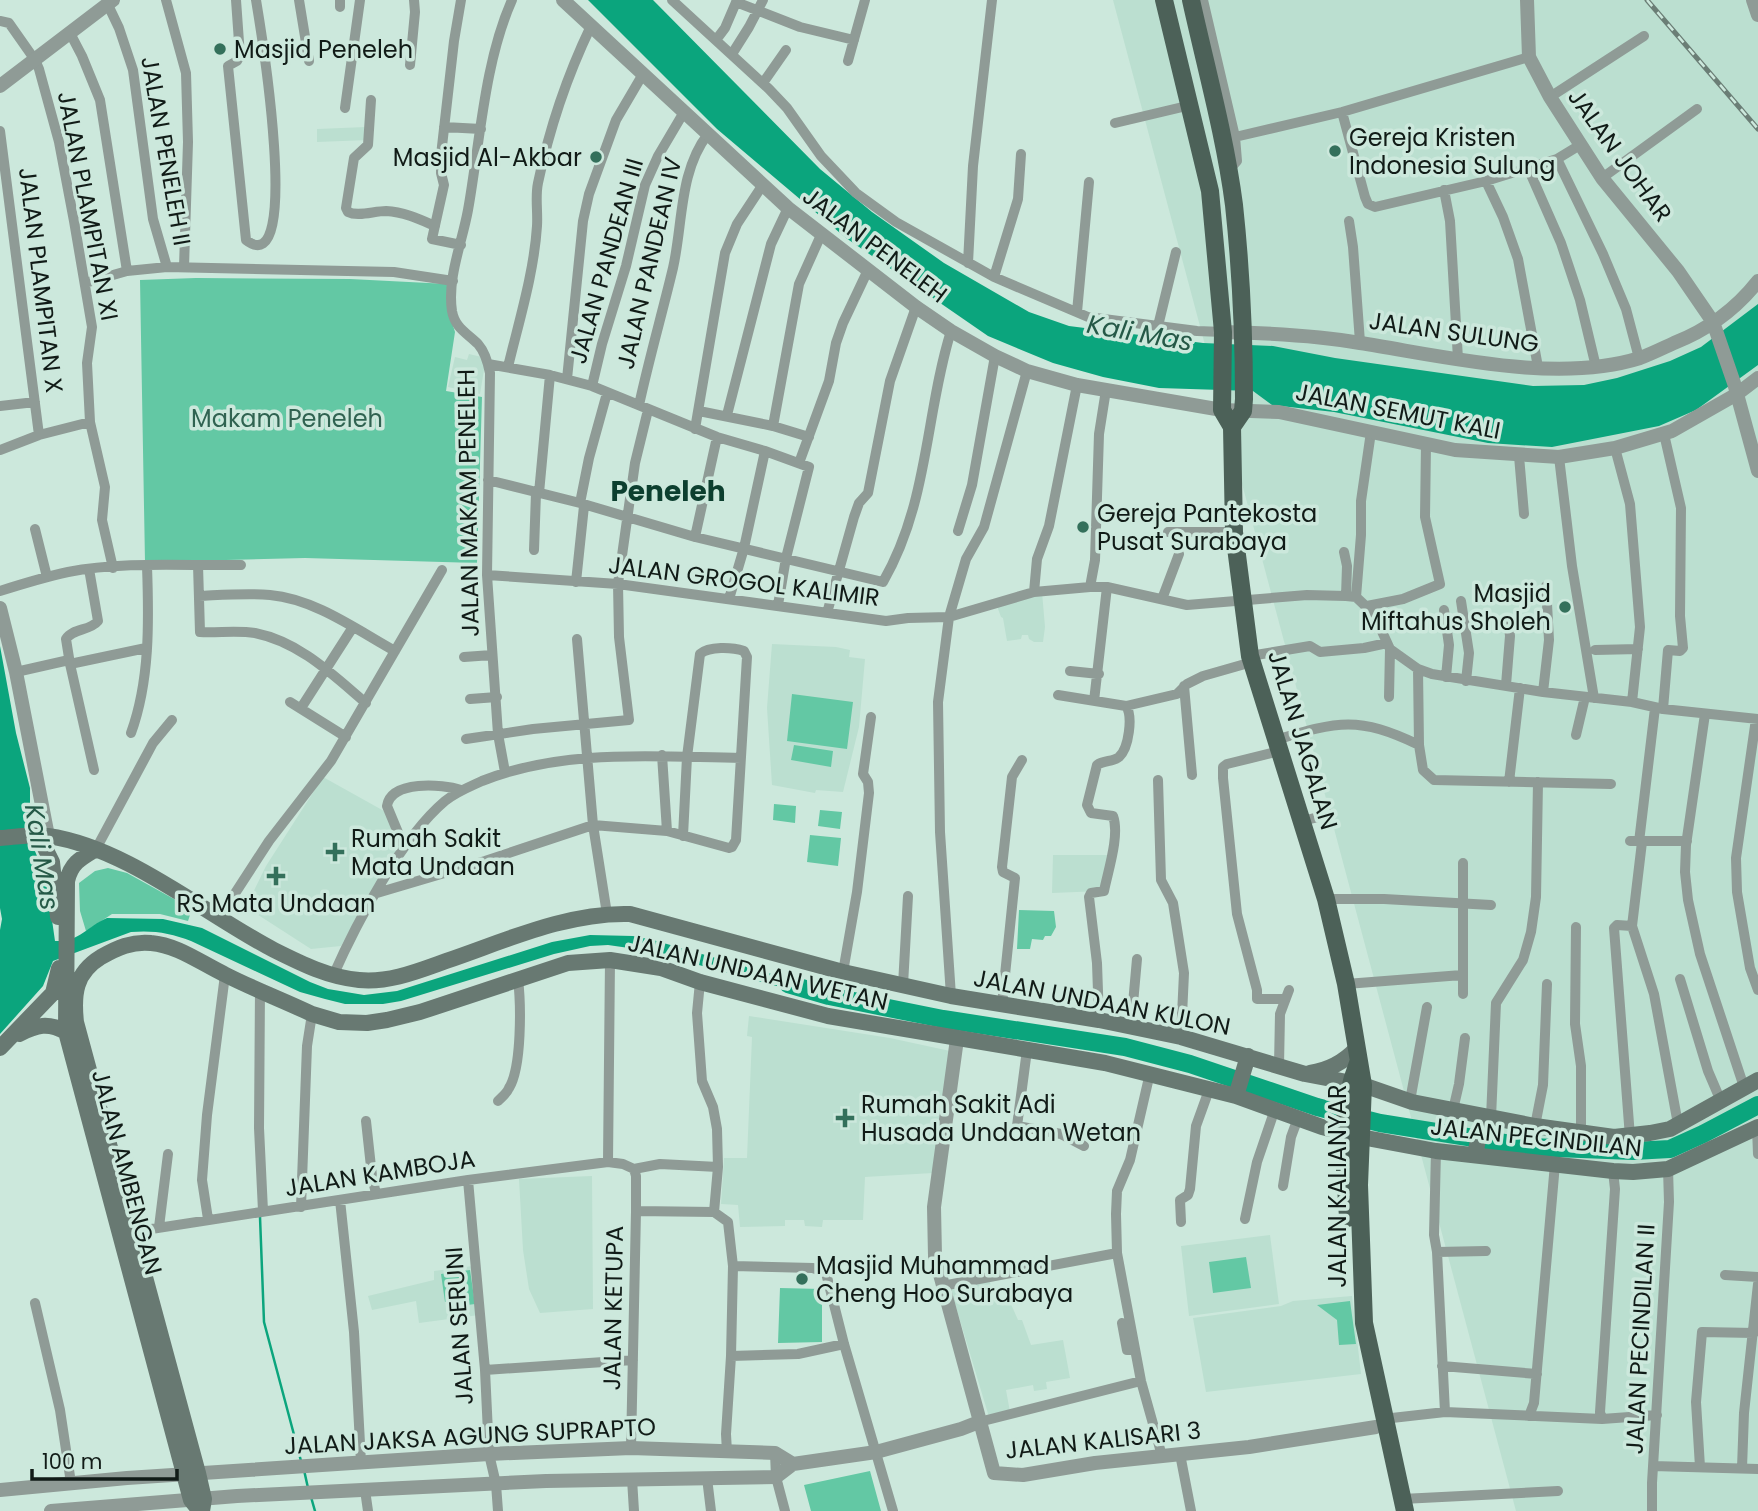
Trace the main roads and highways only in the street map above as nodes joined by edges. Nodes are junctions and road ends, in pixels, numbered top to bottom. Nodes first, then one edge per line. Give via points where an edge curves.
1 (1164, 0) edge
2 (1198, 7) edge
3 (1241, 273) junction
4 (1217, 276) junction
5 (1232, 427) junction
6 (41, 836) junction
7 (0, 838) edge
8 (96, 849) junction
9 (67, 932) junction
10 (92, 960) junction
11 (64, 964) junction
12 (66, 1032) junction
13 (4, 1044) edge
14 (1357, 1055) junction
15 (1247, 1059) junction
16 (1305, 1074) junction
17 (1751, 1083) edge
18 (1357, 1084) junction
19 (1238, 1092) junction
20 (1355, 1103) junction
21 (1485, 1120) junction
22 (1343, 1127) junction
23 (1757, 1128) edge
24 (1361, 1132) junction
25 (1476, 1151) junction
26 (1356, 1296) junction
27 (191, 1474) junction
28 (199, 1505) edge
29 (1400, 1507) edge

1 - 4 main road via 1210,191
2 - 3 main road
3 - 4 main road via 1230,281
3 - 5 main road via 1244,405
4 - 5 main road, JALAN JAGALAN via 1223,337 1222,402
5 - 14 main road, JALAN JAGALAN via 1234,532 1251,659 1326,899
6 - 7 main road, JALAN UNDAAN KULON
6 - 8 main road, JALAN UNDAAN KULON
6 - 9 main road via 52,862
8 - 9 main road, JALAN AMBENGAN via 75,862 69,874
8 - 15 main road, JALAN UNDAAN KULON via 308,967 360,981 406,975 556,924 607,914 638,916 842,972 951,996 1131,1026
9 - 10 main road via 79,953
9 - 11 main road, JALAN AMBENGAN
10 - 19 main road, JALAN UNDAAN WETAN via 124,945 159,944 312,1014 355,1023 421,1012 568,963 610,960 641,964 828,1016
10 - 27 main road, JALAN AMBENGAN via 76,987 76,1022
11 - 12 main road, JALAN AMBENGAN
11 - 13 main road via 53,993
12 - 13 main road via 42,1025
12 - 27 main road, JALAN AMBENGAN
14 - 16 main road
14 - 18 main road, JALAN KALIANYAR
15 - 16 main road, JALAN UNDAAN KULON
15 - 19 main road
16 - 18 main road, JALAN UNDAAN KULON
17 - 21 main road, JALAN UNDAAN KULON via 1670,1129 1630,1137
18 - 20 main road, JALAN KALIANYAR
18 - 21 main road, JALAN UNDAAN KULON
19 - 22 main road, JALAN UNDAAN WETAN via 1298,1118
20 - 22 main road, JALAN KALIANYAR
20 - 24 main road, JALAN KALIANYAR
21 - 25 main road
22 - 24 main road, JALAN PECINDILAN
22 - 26 main road, JALAN KALIANYAR
23 - 25 main road, JALAN PECINDILAN via 1668,1170 1614,1171
24 - 25 main road, JALAN PECINDILAN via 1436,1151
24 - 26 main road, JALAN KALIANYAR
26 - 29 main road, JALAN KALIANYAR
27 - 28 main road, JALAN AMBENGAN

